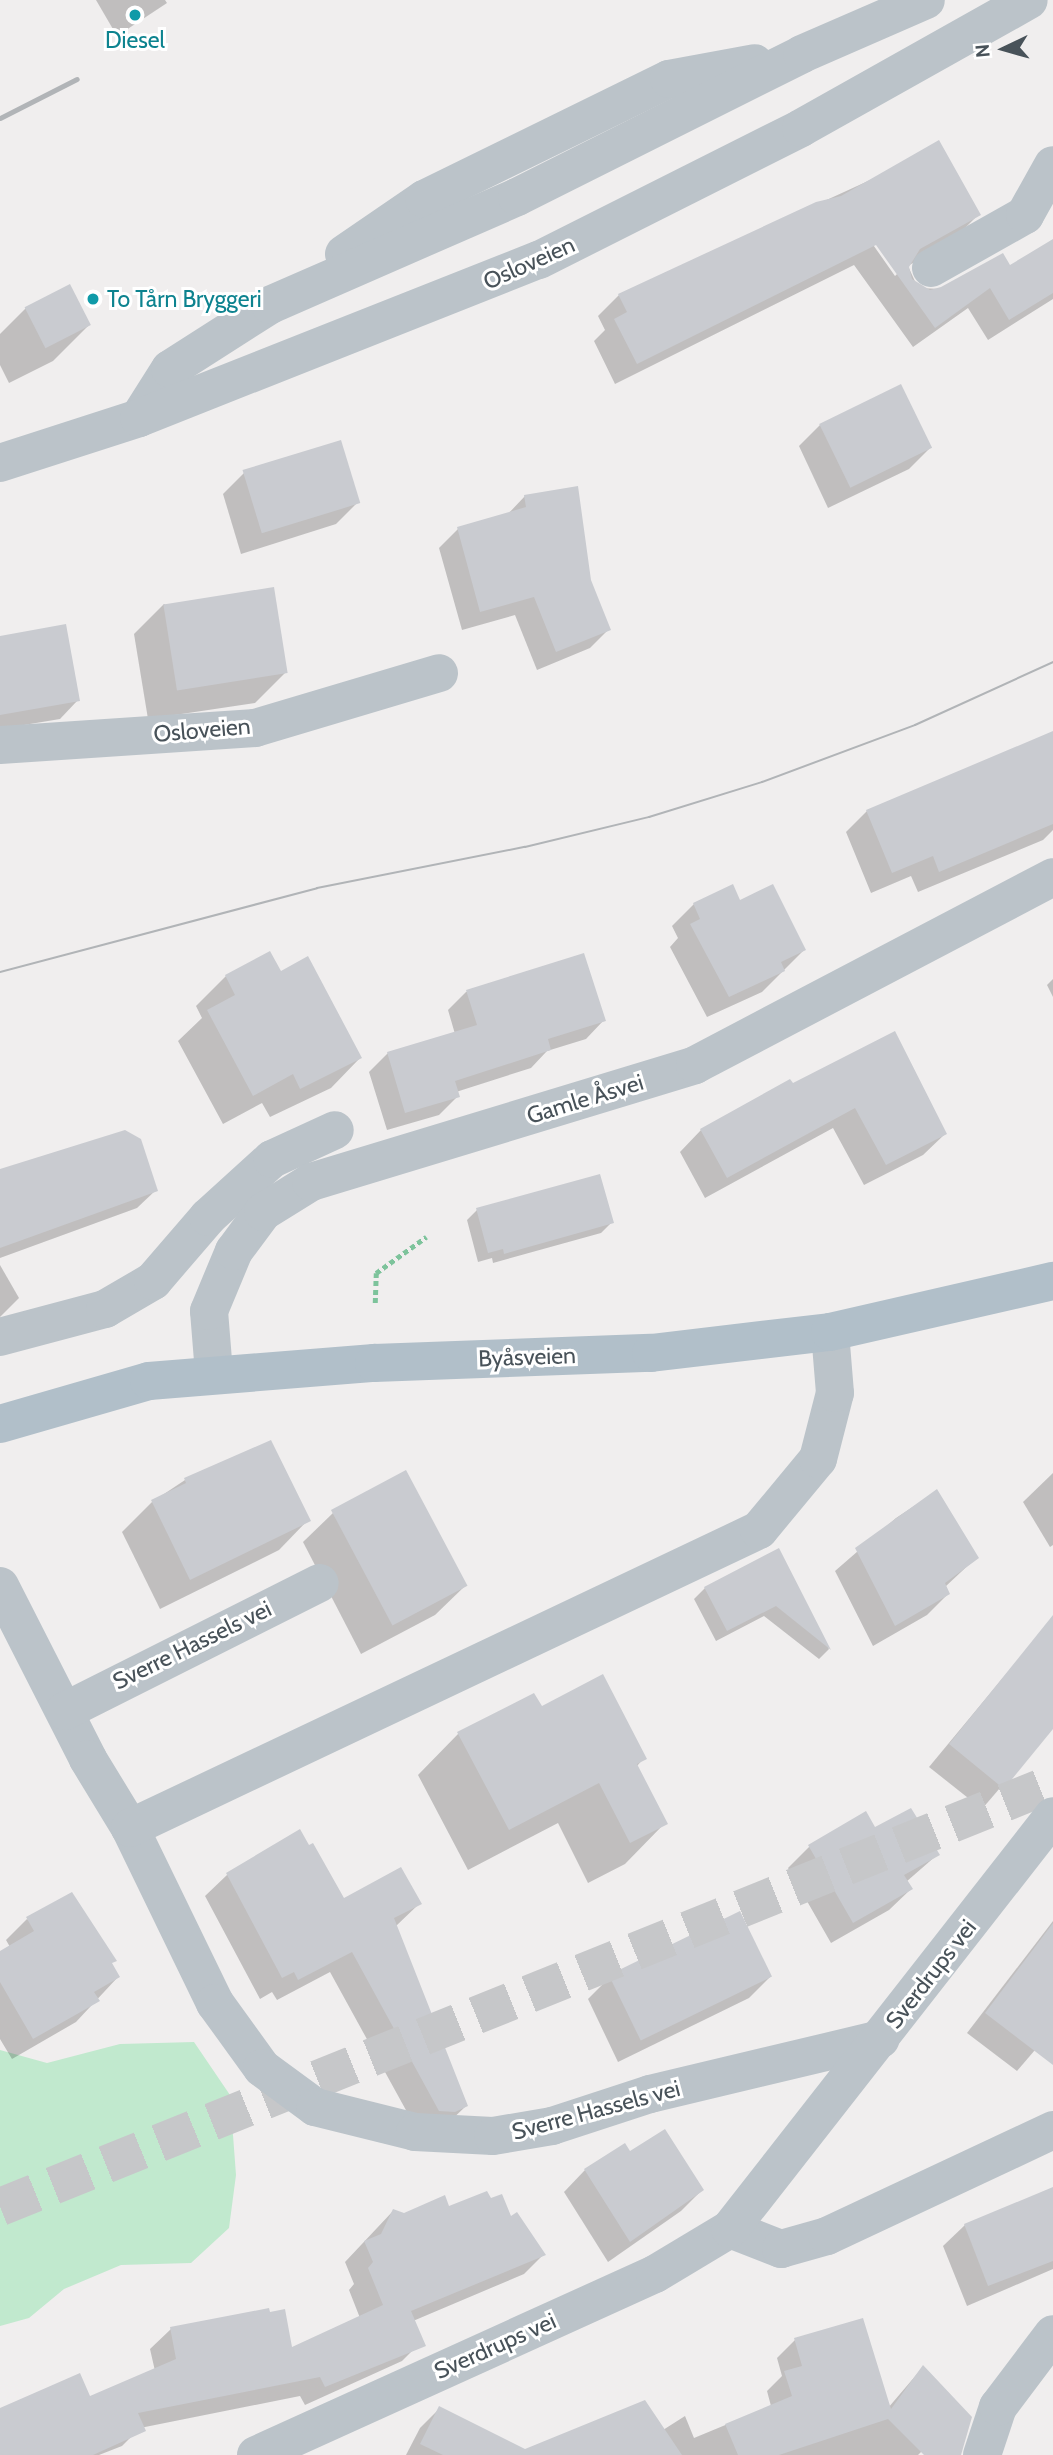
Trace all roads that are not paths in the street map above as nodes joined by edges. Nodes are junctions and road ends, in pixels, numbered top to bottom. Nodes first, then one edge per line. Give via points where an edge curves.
1 (926, 0) edge
2 (1029, 0) edge
3 (1053, 165) edge
4 (931, 268) dead end
5 (139, 418) junction
6 (0, 463) edge
7 (439, 673) dead end
8 (0, 745) edge
9 (1053, 877) edge
10 (335, 1130) dead end
11 (1053, 1282) edge
12 (830, 1332) junction
13 (0, 1337) edge
14 (214, 1373) junction
15 (0, 1424) edge
16 (320, 1583) dead end
17 (0, 1586) edge
18 (65, 1711) junction
19 (1053, 1816) edge
20 (130, 1828) junction
21 (881, 2039) junction
22 (1053, 2130) edge
23 (730, 2229) junction
24 (1053, 2334) edge
25 (256, 2455) edge
26 (982, 2455) edge

1 - 5 street via 802,54 517,197 270,304 170,369
2 - 5 street, Osloveien via 801,128 539,260
3 - 4 street via 1026,215
5 - 6 street, Osloveien
7 - 8 street, Osloveien via 255,728
9 - 14 street, Gamle Åsvei via 695,1065 311,1182 263,1212 234,1251 209,1311
10 - 13 street via 272,1159 208,1217 153,1281 105,1309
11 - 12 main road, Byåsveien
12 - 14 main road, Byåsveien via 651,1353
12 - 20 street via 835,1393 818,1459 759,1530
14 - 15 main road, Byåsveien via 149,1381
16 - 18 street, Sverre Hassels vei
17 - 18 street, Sverre Hassels vei
18 - 20 street, Sverre Hassels vei
19 - 21 street, Sverdrups vei
20 - 21 street, Sverre Hassels vei via 215,2003 262,2068 315,2107 415,2132 493,2137 552,2126 650,2094
21 - 23 street, Sverdrups vei
22 - 23 street via 827,2236 781,2249
23 - 25 street, Sverdrups vei via 655,2274
24 - 26 street via 998,2407

